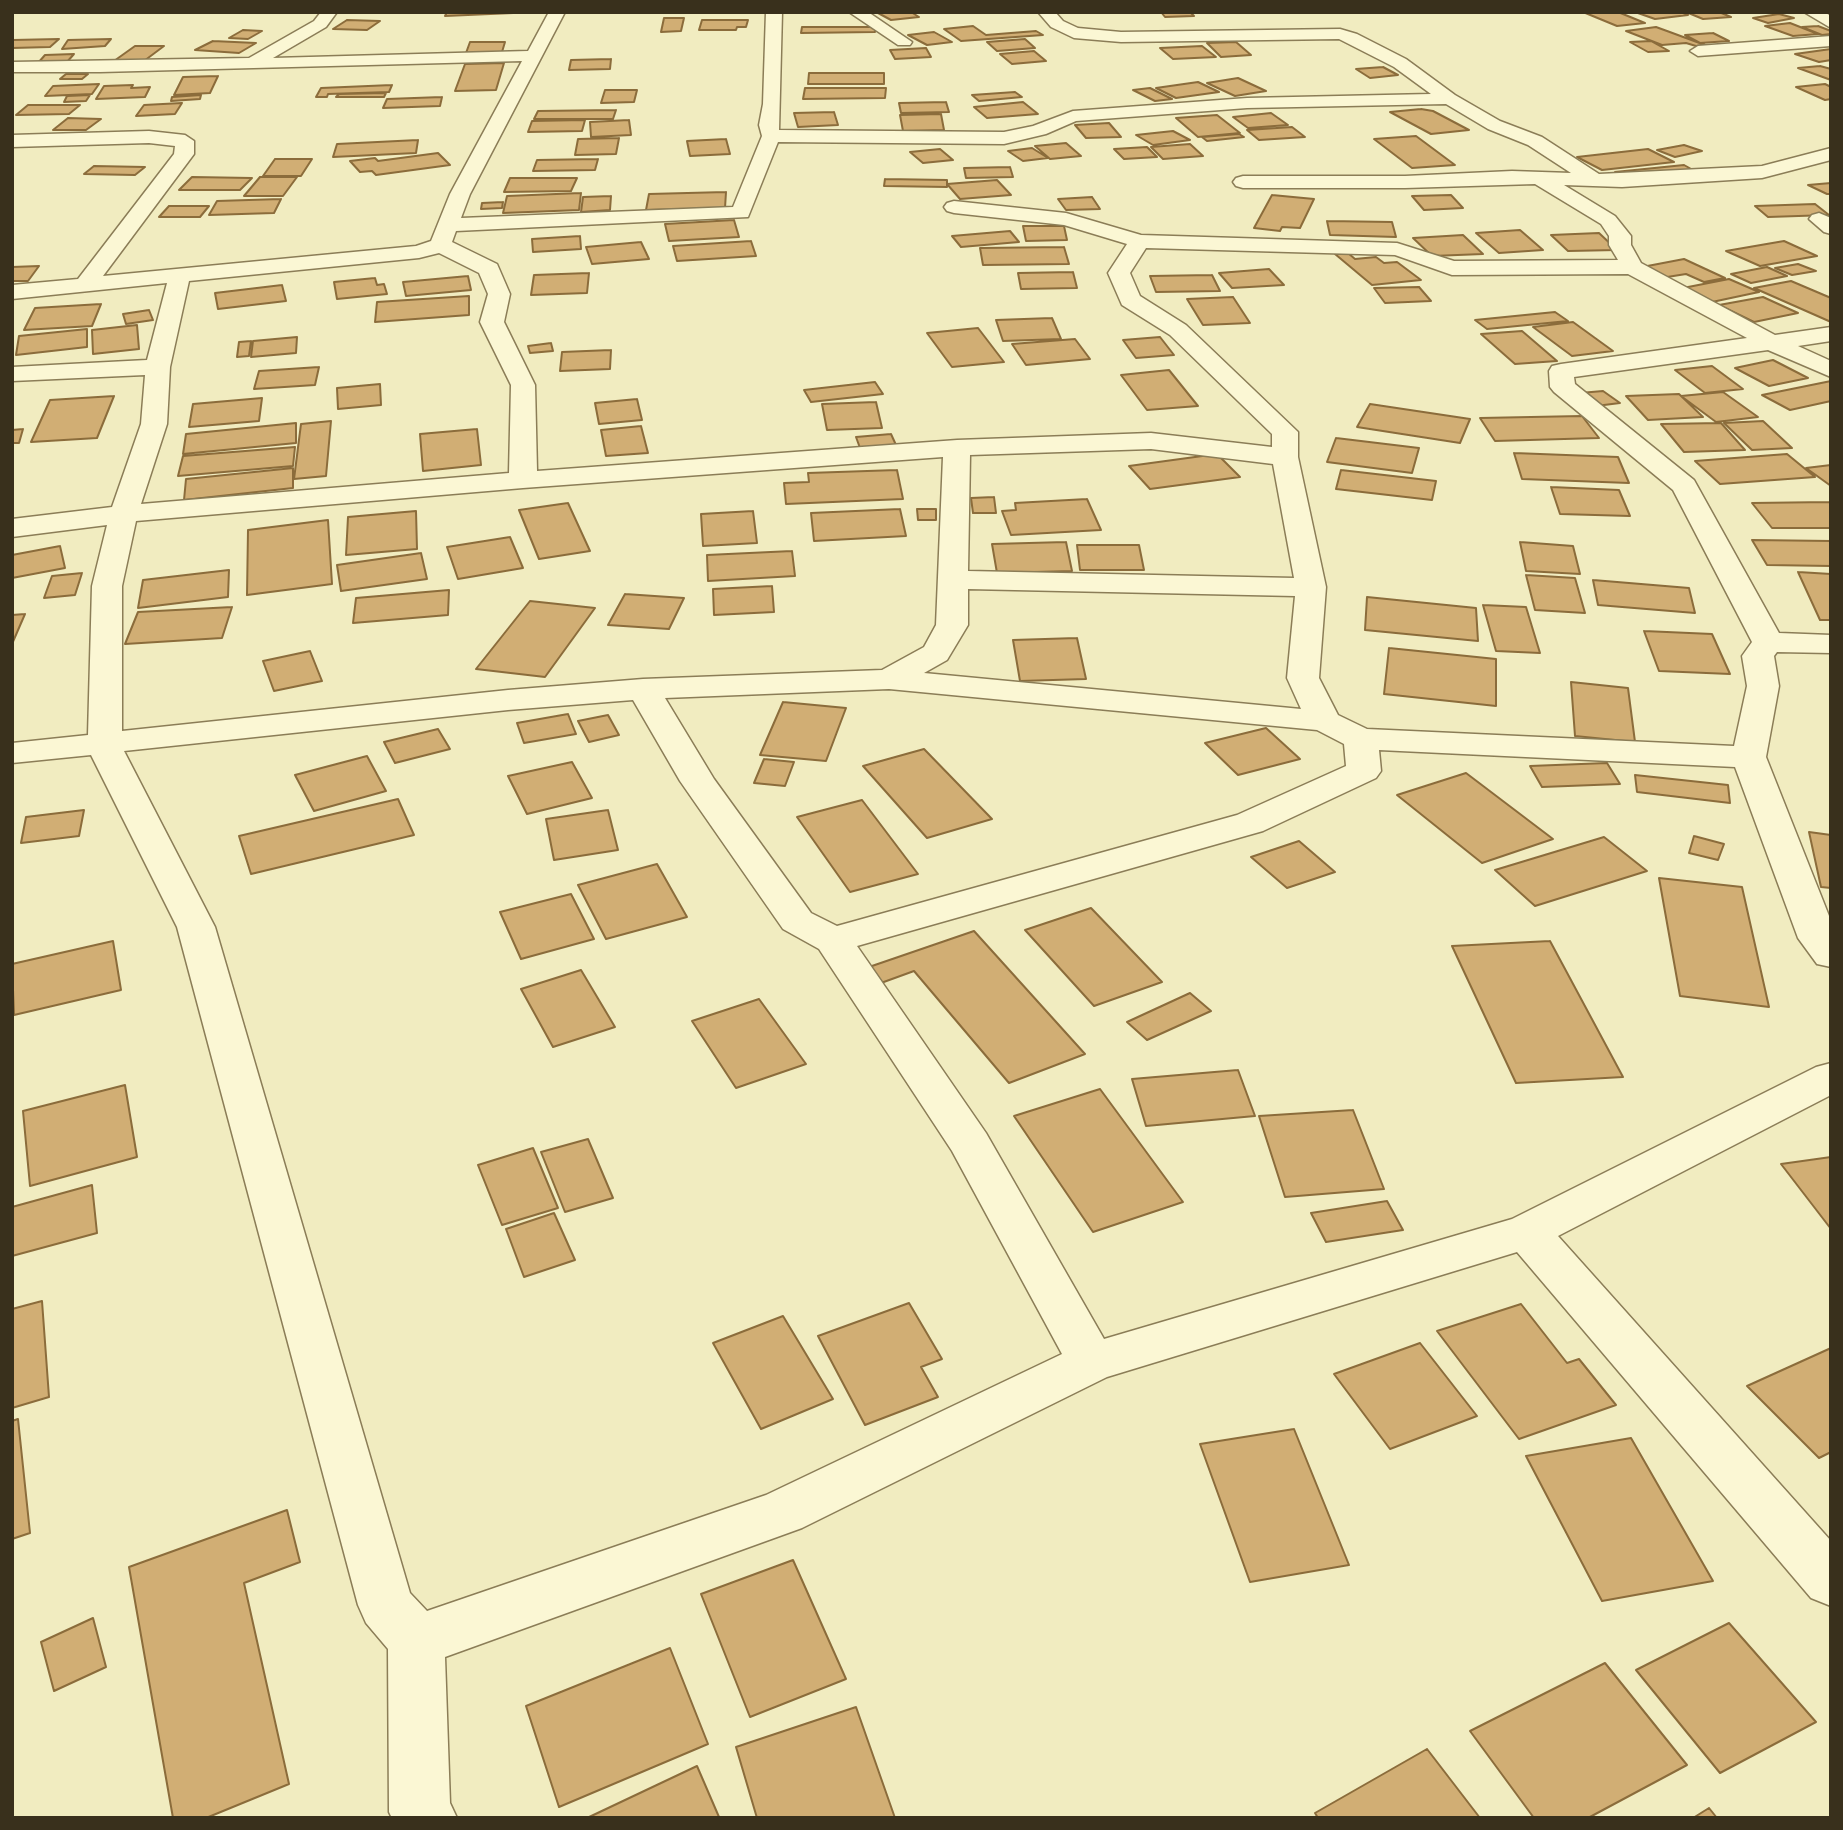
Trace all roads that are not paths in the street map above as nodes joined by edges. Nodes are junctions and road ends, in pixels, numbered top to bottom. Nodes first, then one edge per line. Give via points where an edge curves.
1 (329, 12) edge
2 (557, 12) edge
3 (774, 12) edge
4 (857, 12) edge
5 (1046, 12) edge
6 (1323, 19) dead end
7 (1340, 34) junction
8 (1831, 41) edge
9 (904, 42) dead end
10 (1698, 51) dead end
11 (535, 56) junction
12 (250, 64) junction
13 (12, 67) edge
14 (1449, 99) junction
15 (771, 136) junction
16 (12, 141) edge
17 (1831, 154) edge
18 (1539, 178) junction
19 (1592, 178) junction
20 (1243, 182) dead end
21 (954, 207) dead end
22 (444, 235) junction
23 (1140, 240) junction
24 (1632, 267) junction
25 (179, 278) junction
26 (85, 285) junction
27 (12, 292) edge
28 (1831, 334) edge
29 (1773, 343) junction
30 (158, 367) junction
31 (1831, 370) edge
32 (12, 374) edge
33 (957, 448) junction
34 (1285, 457) junction
35 (523, 480) junction
36 (124, 514) junction
37 (12, 528) edge
38 (953, 580) junction
39 (1311, 587) junction
40 (1768, 642) junction
41 (1831, 644) edge
42 (889, 679) junction
43 (643, 689) junction
44 (1324, 721) junction
45 (1361, 739) junction
46 (105, 743) junction
47 (12, 753) edge
48 (1749, 757) junction
49 (833, 940) junction
50 (1831, 955) edge
51 (1831, 1077) edge
52 (1527, 1232) junction
53 (1092, 1362) junction
54 (1831, 1581) edge
55 (416, 1641) junction
56 (418, 1816) edge

1 - 12 street via 320,24
2 - 11 street
3 - 15 street
4 - 9 street
5 - 7 street via 1074,33 1121,37
6 - 7 street
7 - 14 street via 1400,63
8 - 10 street
11 - 12 street
11 - 22 street via 460,194
12 - 13 street
14 - 15 street via 1247,103 1073,116 1004,138
14 - 19 street via 1535,141
15 - 22 street via 741,213
16 - 26 street via 149,137 185,141 184,154
17 - 19 street via 1762,172 1622,181
18 - 19 street
18 - 20 street
18 - 24 street via 1608,220
21 - 23 street via 1066,219
22 - 25 street via 419,253
22 - 35 street via 489,269 499,294 492,322 523,385
23 - 24 street via 1397,249 1452,268
23 - 34 street via 1119,273 1130,300 1178,330 1284,432
24 - 29 street
25 - 26 street
25 - 30 street
26 - 27 street
28 - 29 street
29 - 31 street
29 - 40 street via 1561,371 1563,387 1684,486
30 - 32 street
30 - 36 street via 154,424
33 - 34 street via 1151,441
33 - 35 street
33 - 38 street
34 - 39 street
35 - 36 street
36 - 37 street
36 - 46 street via 107,586
38 - 39 street
38 - 42 street via 952,625 936,653
39 - 44 street via 1303,678
40 - 41 street
40 - 48 street via 1758,656 1763,686
42 - 43 street
42 - 44 street
43 - 46 street
43 - 49 street via 698,781 797,921
44 - 45 street
45 - 48 street
45 - 49 street via 1364,771 1250,822
46 - 47 street
46 - 55 street via 195,927 386,1605
48 - 50 street via 1818,938
49 - 53 street via 970,1144
51 - 52 street
52 - 53 street
52 - 54 street
53 - 55 street via 783,1513
55 - 56 street

